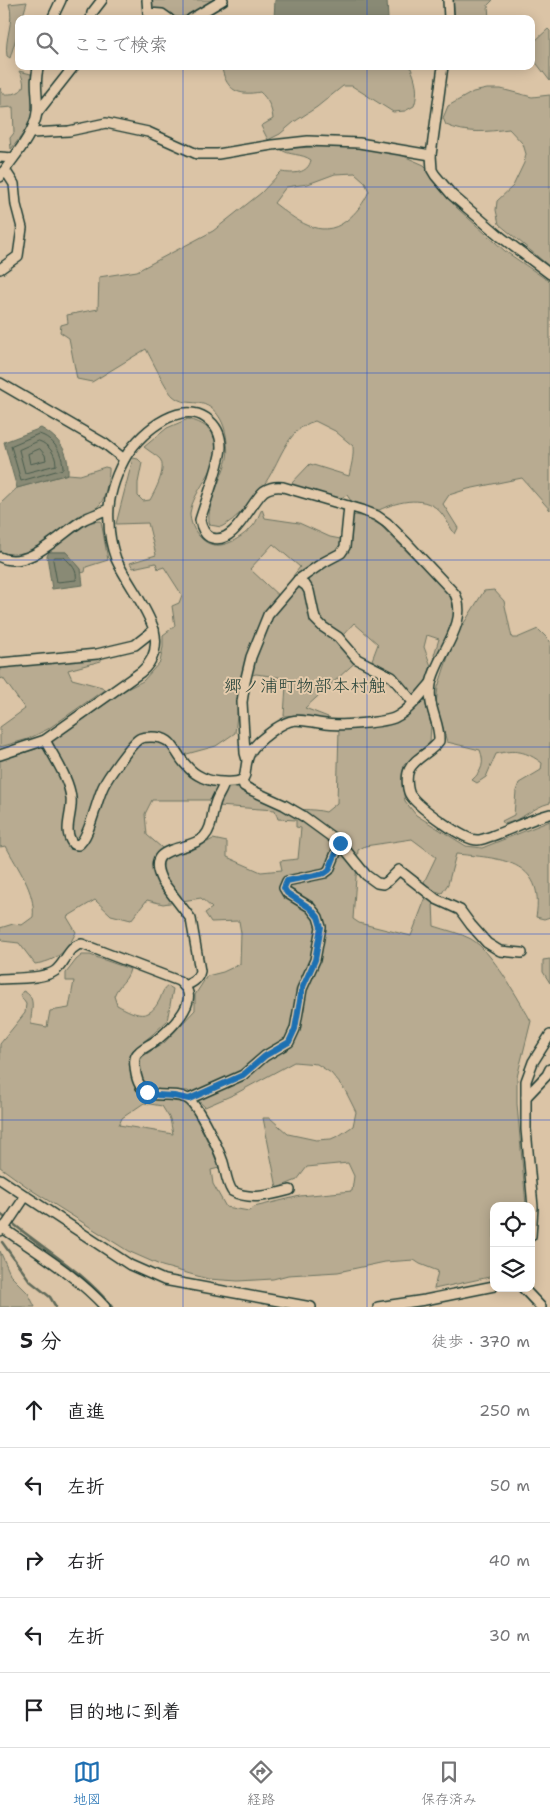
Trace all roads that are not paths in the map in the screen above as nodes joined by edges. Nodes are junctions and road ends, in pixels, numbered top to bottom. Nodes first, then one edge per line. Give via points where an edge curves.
1 (61, 0) edge
2 (102, 0) edge
3 (148, 0) edge
4 (223, 0) edge
5 (448, 0) edge
6 (54, 15) edge
7 (92, 15) edge
8 (163, 15) edge
9 (198, 15) edge
10 (449, 15) edge
11 (37, 70) edge
12 (71, 70) edge
13 (442, 70) edge
14 (37, 114) junction
15 (31, 133) junction
16 (431, 155) junction
17 (0, 157) edge
18 (13, 158) junction
19 (2, 173) edge
20 (0, 269) edge
21 (550, 274) edge
22 (0, 384) edge
23 (124, 459) junction
24 (349, 506) junction
25 (108, 509) junction
26 (0, 557) edge
27 (298, 580) junction
28 (154, 630) junction
29 (0, 664) edge
30 (432, 683) junction
31 (413, 702) junction
32 (45, 740) junction
33 (0, 755) edge
34 (247, 761) junction
35 (242, 780) junction
36 (224, 783) junction
37 (550, 814) edge
38 (340, 843) junction
39 (522, 953) dead end
40 (0, 979) edge
41 (184, 986) junction
42 (550, 1035) edge
43 (550, 1069) edge
44 (526, 1098) junction
45 (189, 1099) junction
46 (0, 1179) edge
47 (290, 1190) dead end
48 (25, 1196) junction
49 (533, 1202) edge
50 (6, 1225) edge
51 (490, 1287) edge
52 (527, 1292) edge
53 (539, 1305) edge
54 (105, 1307) edge
55 (311, 1307) edge
56 (378, 1307) edge

1 - 6 street
2 - 7 street
3 - 8 street via 148,13
4 - 9 street
5 - 10 street
11 - 14 street
12 - 14 street
13 - 16 street
14 - 15 street
15 - 16 street via 69,131 106,123 148,132 197,154 308,141 359,143
15 - 18 street
16 - 21 street via 432,170 452,195
17 - 18 street
18 - 19 street
19 - 20 street via 14,184 22,233 18,256
22 - 23 street via 105,444
23 - 24 street via 142,437 174,414 195,413 211,421 217,429 221,449 200,520 205,532 215,539 233,532 265,490 276,486
23 - 25 street
24 - 27 street via 345,548
24 - 30 street via 387,523 458,601 460,611 456,626
25 - 26 street via 82,521 30,556 12,560
25 - 28 street via 116,558
27 - 31 street via 309,590 315,619 338,637 357,660 392,677
27 - 34 street via 268,614 250,657 242,702
28 - 29 street via 135,645 97,654
28 - 32 street via 155,647 147,667
30 - 31 street
30 - 37 street via 430,701 439,741 408,771 410,795 471,840 479,840
31 - 34 street via 387,720 333,724 297,719 286,722 254,746
32 - 33 street
32 - 36 street via 71,796 67,831 73,844 78,845 86,838 103,786 139,739 167,739 196,774
34 - 35 street
35 - 36 street
35 - 38 street via 244,786 303,816
36 - 41 street via 210,830 194,844 166,850 159,862 162,881 191,919 194,929 200,971 194,982
38 - 39 street via 366,875 378,883 388,881 399,870 436,899 460,910 487,943 500,952
38 - 45 street via 329,870 287,881 284,885 287,893 318,917 321,927 315,960 302,989 295,1029 289,1042 265,1056 243,1075
40 - 41 street via 55,972 73,948 82,944 147,968
41 - 45 street via 188,996 185,1008 163,1035 138,1052 135,1066 142,1088 147,1092
42 - 44 street via 529,1070
43 - 44 street
44 - 49 street
45 - 47 street via 218,1151 226,1182 232,1191 246,1196 266,1196
46 - 48 street
48 - 50 street
48 - 55 street via 130,1265 154,1276
50 - 54 street
51 - 56 street
52 - 53 street

